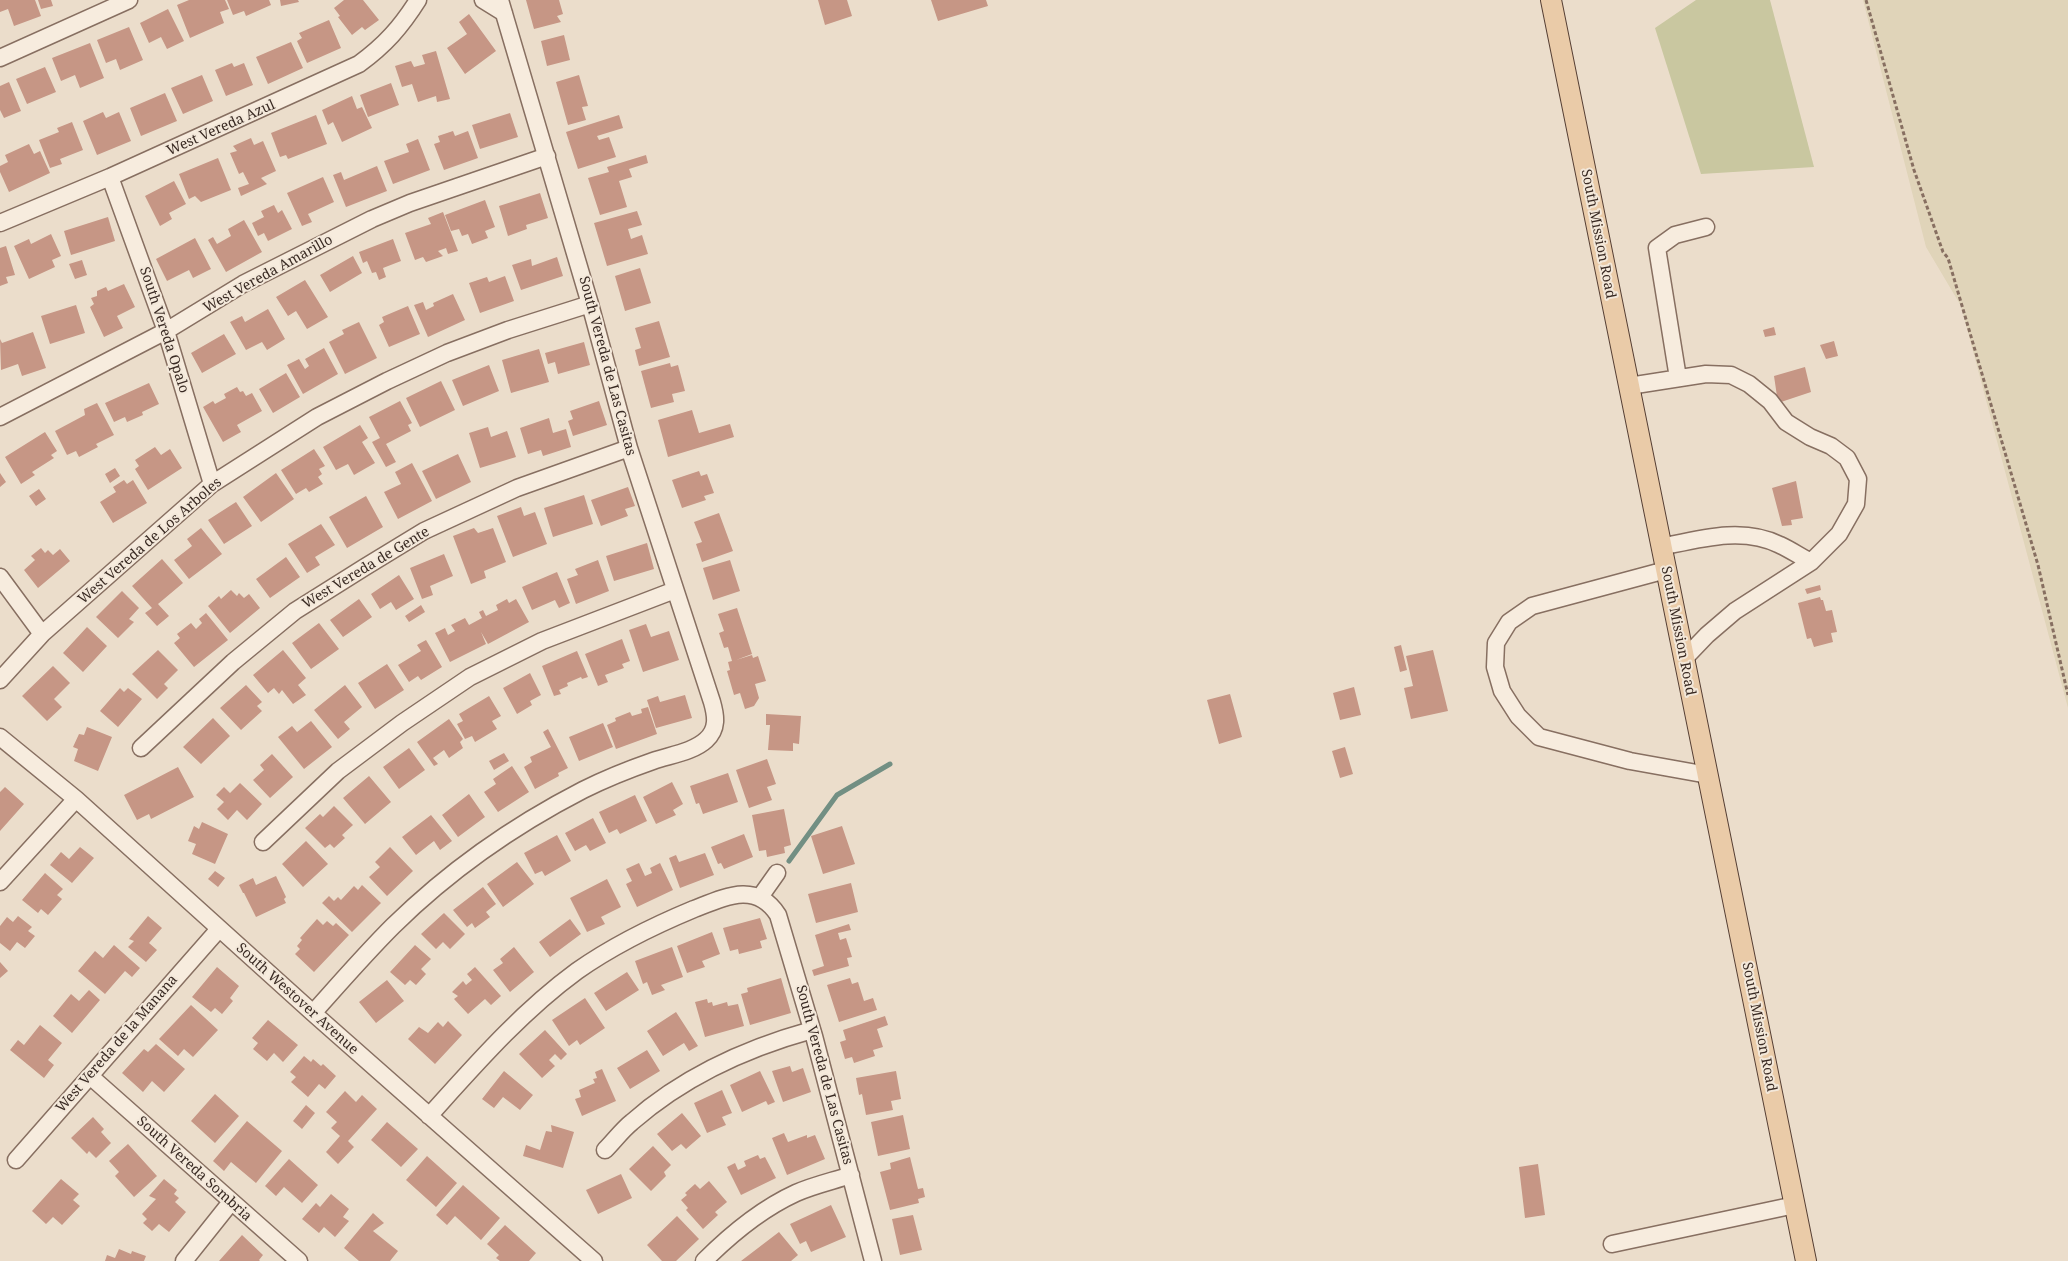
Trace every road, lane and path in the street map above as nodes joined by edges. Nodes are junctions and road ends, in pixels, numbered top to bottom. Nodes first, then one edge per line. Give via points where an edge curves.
1 (129, 0) edge
2 (418, 0) edge
3 (483, 0) edge
4 (1551, 0) edge
5 (1866, 0) edge
6 (502, 7) edge
7 (0, 58) edge
8 (547, 156) junction
9 (110, 177) junction
10 (0, 223) edge
11 (1706, 227) dead end
12 (590, 304) junction
13 (166, 331) junction
14 (1678, 378) junction
15 (1628, 386) junction
16 (0, 417) edge
17 (629, 448) junction
18 (212, 484) junction
19 (1661, 547) junction
20 (1811, 562) junction
21 (1666, 570) junction
22 (0, 577) edge
23 (675, 590) junction
24 (42, 634) junction
25 (1684, 659) junction
26 (0, 680) edge
27 (2068, 695) edge
28 (0, 738) edge
29 (141, 748) dead end
30 (1708, 775) junction
31 (76, 799) junction
32 (264, 842) dead end
33 (777, 873) dead end
34 (0, 882) edge
35 (760, 897) junction
36 (219, 929) junction
37 (313, 1013) junction
38 (812, 1030) junction
39 (90, 1076) junction
40 (429, 1116) junction
41 (605, 1150) dead end
42 (16, 1160) dead end
43 (851, 1174) junction
44 (231, 1202) junction
45 (1795, 1205) junction
46 (1612, 1244) dead end
47 (184, 1261) edge
48 (299, 1261) edge
49 (594, 1261) edge
50 (704, 1261) edge
51 (873, 1261) edge
52 (1806, 1261) edge

1 - 7 street
2 - 9 street, West Vereda Azul via 402,26 359,64
3 - 6 street
4 - 15 main road, South Mission Road
5 - 27 path via 1914,170 1942,252 1948,258 2038,565
6 - 8 street, South Vereda de Las Casitas
8 - 12 street, South Vereda de Las Casitas
8 - 13 street, West Vereda Amarillo via 372,219 243,284
9 - 10 street, West Vereda Azul
9 - 13 street, South Vereda Opalo
11 - 14 street via 1675,234 1656,248
12 - 17 street, South Vereda de Las Casitas
12 - 18 street, West Vereda de Los Arboles via 508,330 388,381 317,417
13 - 16 street, West Vereda Amarillo
13 - 18 street, South Vereda Opalo
14 - 15 street
14 - 20 street via 1731,375 1770,401 1786,422 1847,458 1858,479 1856,504 1839,534
15 - 19 main road, South Mission Road
17 - 23 street, South Vereda de Las Casitas
17 - 29 street, West Vereda de Gente via 517,488 424,531 365,567 295,611 240,656
18 - 24 street, West Vereda de Los Arboles
19 - 20 street via 1719,536 1750,536 1780,544
19 - 21 main road, South Mission Road
20 - 25 street via 1735,611
21 - 25 main road, South Mission Road
21 - 30 street via 1532,606 1509,622 1496,643 1495,668 1502,691 1518,716 1540,736 1630,761
22 - 24 street
23 - 32 street via 542,641 470,677 338,771
23 - 37 street, South Vereda de Las Casitas via 716,714 716,722 707,740 697,747 585,788 529,818 487,846 392,926
24 - 26 street, West Vereda de Los Arboles
25 - 30 main road, South Mission Road
28 - 31 street, South Westover Avenue
30 - 45 main road, South Mission Road
31 - 34 street
31 - 36 street, South Westover Avenue
33 - 35 street
35 - 38 street, South Vereda de Las Casitas via 778,915
35 - 40 street via 735,895 653,926 578,970 501,1038
36 - 37 street, South Westover Avenue
36 - 39 street, West Vereda de la Manana
37 - 40 street, South Westover Avenue
38 - 41 street via 736,1056 699,1075 630,1123
38 - 43 street, South Vereda de Las Casitas
39 - 42 street, West Vereda de la Manana
39 - 44 street, South Vereda Sombria
40 - 49 street, South Westover Avenue
43 - 50 street via 797,1193 764,1210 731,1234
43 - 51 street, South Vereda de Las Casitas
44 - 47 street
44 - 48 street, South Vereda Sombria
45 - 46 street
45 - 52 main road, South Mission Road

